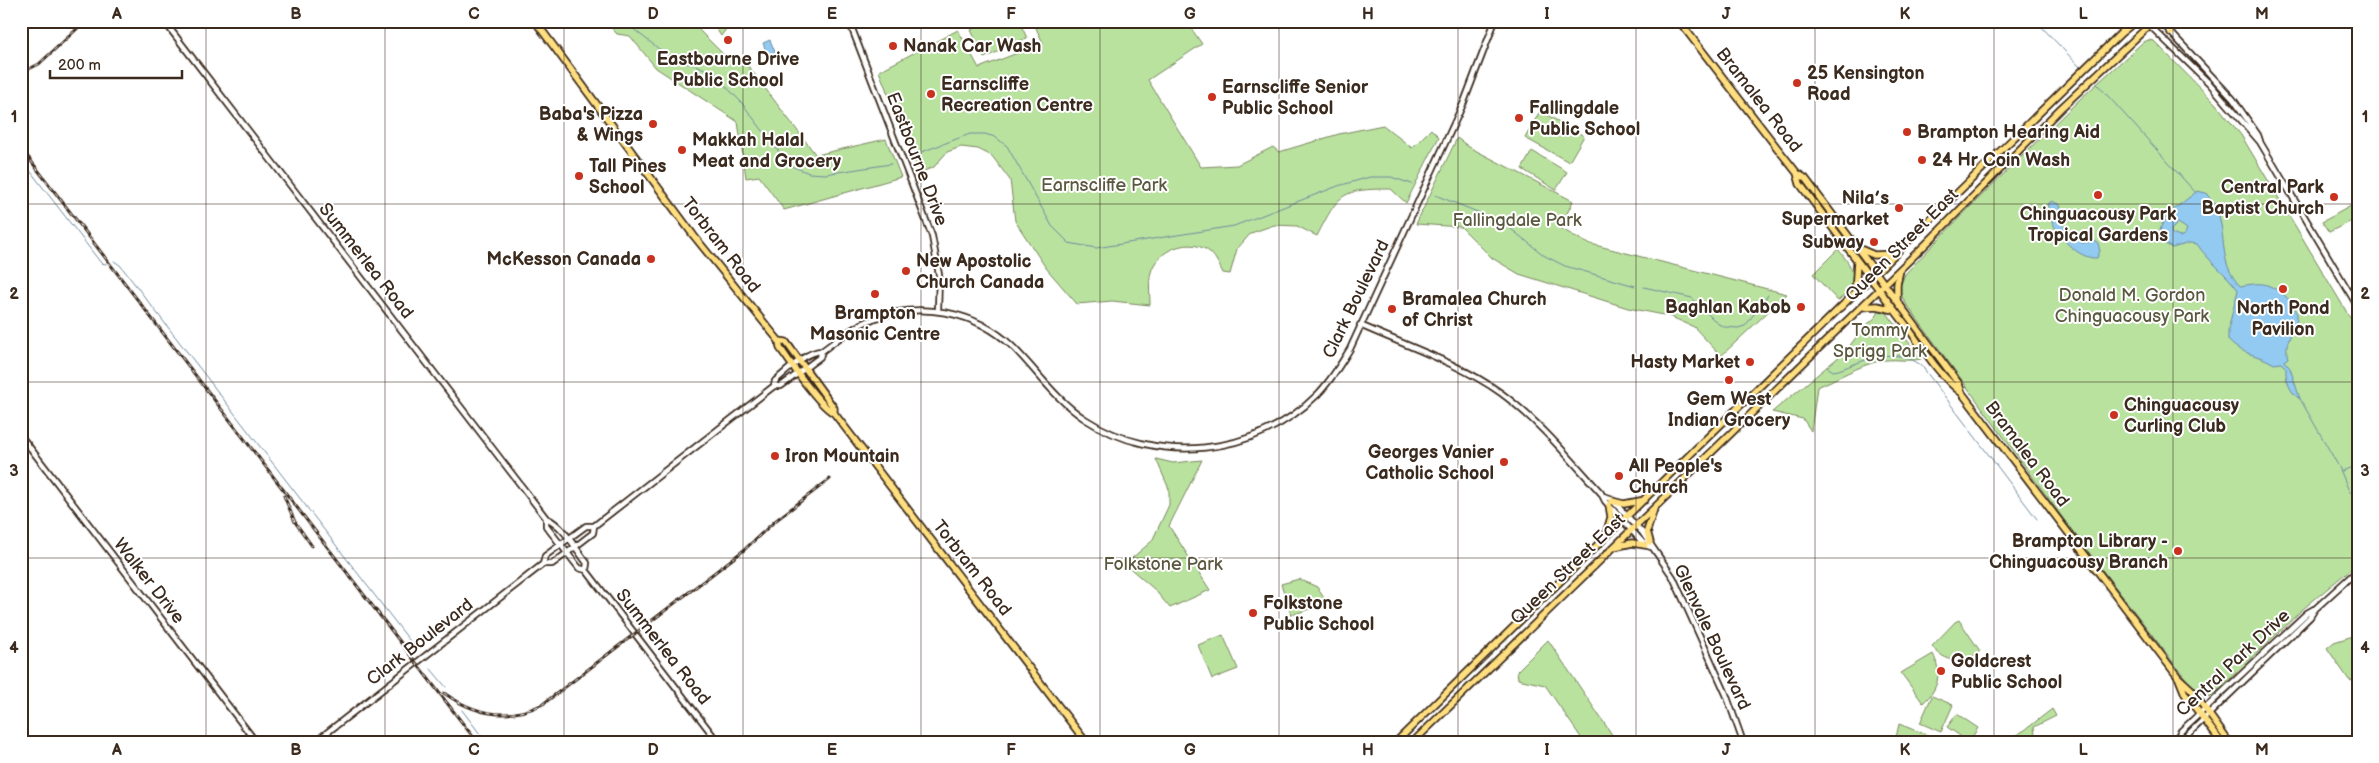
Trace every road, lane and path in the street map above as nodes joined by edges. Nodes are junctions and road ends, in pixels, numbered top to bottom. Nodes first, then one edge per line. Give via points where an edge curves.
1 (164, 21) edge
2 (535, 21) edge
3 (849, 21) edge
4 (1495, 21) edge
5 (1679, 21) edge
6 (2124, 21) edge
7 (2136, 21) edge
8 (2160, 21) edge
9 (2173, 21) edge
10 (2149, 23) edge
11 (2121, 33) junction
12 (2171, 33) junction
13 (2260, 142) junction
14 (1797, 173) junction
15 (1858, 248) junction
16 (1896, 254) junction
17 (1857, 261) junction
18 (1901, 268) junction
19 (1876, 273) junction
20 (1870, 279) junction
21 (1885, 284) junction
22 (1879, 290) junction
23 (1855, 294) junction
24 (1897, 300) junction
25 (1861, 307) junction
26 (2358, 307) edge
27 (1894, 310) junction
28 (938, 311) junction
29 (1360, 325) junction
30 (779, 341) junction
31 (822, 351) junction
32 (800, 362) junction
33 (794, 367) junction
34 (805, 368) junction
35 (799, 373) junction
36 (774, 386) junction
37 (1962, 393) junction
38 (834, 413) junction
39 (21, 436) edge
40 (1644, 500) junction
41 (1610, 503) junction
42 (1656, 504) junction
43 (546, 518) junction
44 (1625, 518) junction
45 (594, 526) junction
46 (1633, 527) junction
47 (1604, 538) junction
48 (568, 539) junction
49 (561, 545) junction
50 (1649, 545) junction
51 (575, 547) junction
52 (1612, 547) junction
53 (567, 553) junction
54 (543, 564) junction
55 (586, 570) junction
56 (2358, 570) edge
57 (2315, 609) junction
58 (2178, 677) junction
59 (2205, 708) junction
60 (2199, 714) junction
61 (2210, 715) junction
62 (2204, 720) junction
63 (256, 742) edge
64 (315, 742) edge
65 (718, 742) edge
66 (1086, 742) edge
67 (1396, 742) edge
68 (1413, 742) edge
69 (1743, 742) edge
70 (2174, 742) edge
71 (2180, 742) edge
72 (2221, 742) edge
73 (2229, 742) edge

1 - 43 street, Summerlea Road
2 - 30 main road, Torbram Road via 694,236
3 - 28 street, Eastbourne Drive via 932,236 940,275
4 - 29 street, Clark Boulevard via 1468,93
5 - 14 main road, Bramalea Road
6 - 11 main road
7 - 11 main road, Queen Street East
8 - 12 street
9 - 12 main road
10 - 13 street via 2210,84
10 - 18 main road, Queen Street East
11 - 16 main road, Queen Street East
12 - 13 street via 2233,99
13 - 26 street
14 - 15 main road, Bramalea Road via 1805,178
14 - 17 main road, Bramalea Road via 1800,184
15 - 16 main road via 1874,255
15 - 19 main road, Bramalea Road
16 - 19 main road, Queen Street East
17 - 20 main road, Bramalea Road
17 - 23 main road
18 - 21 main road, Queen Street East
18 - 24 main road via 1896,284
19 - 20 main road, Queen Street East
19 - 21 main road, Bramalea Road
20 - 22 main road, Bramalea Road
20 - 23 main road, Queen Street East
21 - 22 main road, Queen Street East
21 - 24 main road, Bramalea Road
22 - 25 main road, Queen Street East
22 - 27 main road, Bramalea Road
23 - 40 main road, Queen Street East
24 - 37 main road, Bramalea Road
25 - 27 main road
25 - 42 main road, Queen Street East
27 - 37 main road, Bramalea Road
28 - 29 street, Clark Boulevard via 966,318 994,331 1084,419 1141,444 1183,449 1231,444 1295,414 1336,372
28 - 31 street, Clark Boulevard via 907,311 873,319
29 - 41 street, Glenvale Boulevard via 1448,363 1501,394 1532,420
30 - 32 main road, Torbram Road via 786,342
30 - 33 main road, Torbram Road via 780,348
31 - 32 street, Clark Boulevard via 814,351
31 - 34 street, Clark Boulevard via 820,357
32 - 33 street, Clark Boulevard
32 - 34 main road, Torbram Road
33 - 35 main road, Torbram Road
33 - 36 street, Clark Boulevard
34 - 35 street, Clark Boulevard
34 - 38 main road, Torbram Road via 834,408
35 - 36 street, Clark Boulevard via 781,386
35 - 38 main road, Torbram Road
36 - 45 street, Clark Boulevard
37 - 58 main road, Bramalea Road
38 - 66 main road, Torbram Road
39 - 63 street, Walker Drive
40 - 41 main road
40 - 44 main road, Queen Street East
41 - 44 street, Glenvale Boulevard
41 - 47 main road via 1610,521
42 - 46 main road, Queen Street East
42 - 50 main road via 1648,525
43 - 48 street, Summerlea Road via 554,521
43 - 49 street, Summerlea Road via 546,526
44 - 46 street, Glenvale Boulevard
44 - 47 main road, Queen Street East
45 - 48 street, Clark Boulevard via 586,526
45 - 51 street, Clark Boulevard via 593,533
46 - 50 street, Glenvale Boulevard
46 - 52 main road, Queen Street East
47 - 67 main road, Queen Street East
48 - 49 street, Clark Boulevard
48 - 51 street, Summerlea Road
49 - 53 street, Summerlea Road
49 - 54 street, Clark Boulevard via 545,556
50 - 52 main road via 1632,543
50 - 69 street, Glenvale Boulevard via 1677,585 1726,694
51 - 53 street, Clark Boulevard
51 - 55 street, Summerlea Road via 587,564
52 - 68 main road, Queen Street East
53 - 54 street, Clark Boulevard via 552,564
53 - 55 street, Summerlea Road via 579,568
54 - 64 street, Clark Boulevard
55 - 65 street, Summerlea Road
56 - 57 street, Central Park Drive
57 - 59 street, Central Park Drive
57 - 61 street, Central Park Drive
58 - 59 main road, Bramalea Road
58 - 60 main road, Bramalea Road via 2184,694
59 - 60 street, Central Park Drive
59 - 61 main road, Bramalea Road
60 - 62 main road, Bramalea Road
60 - 70 street, Central Park Drive
61 - 62 street, Central Park Drive
61 - 73 main road, Bramalea Road
62 - 71 street, Central Park Drive
62 - 72 main road, Bramalea Road

